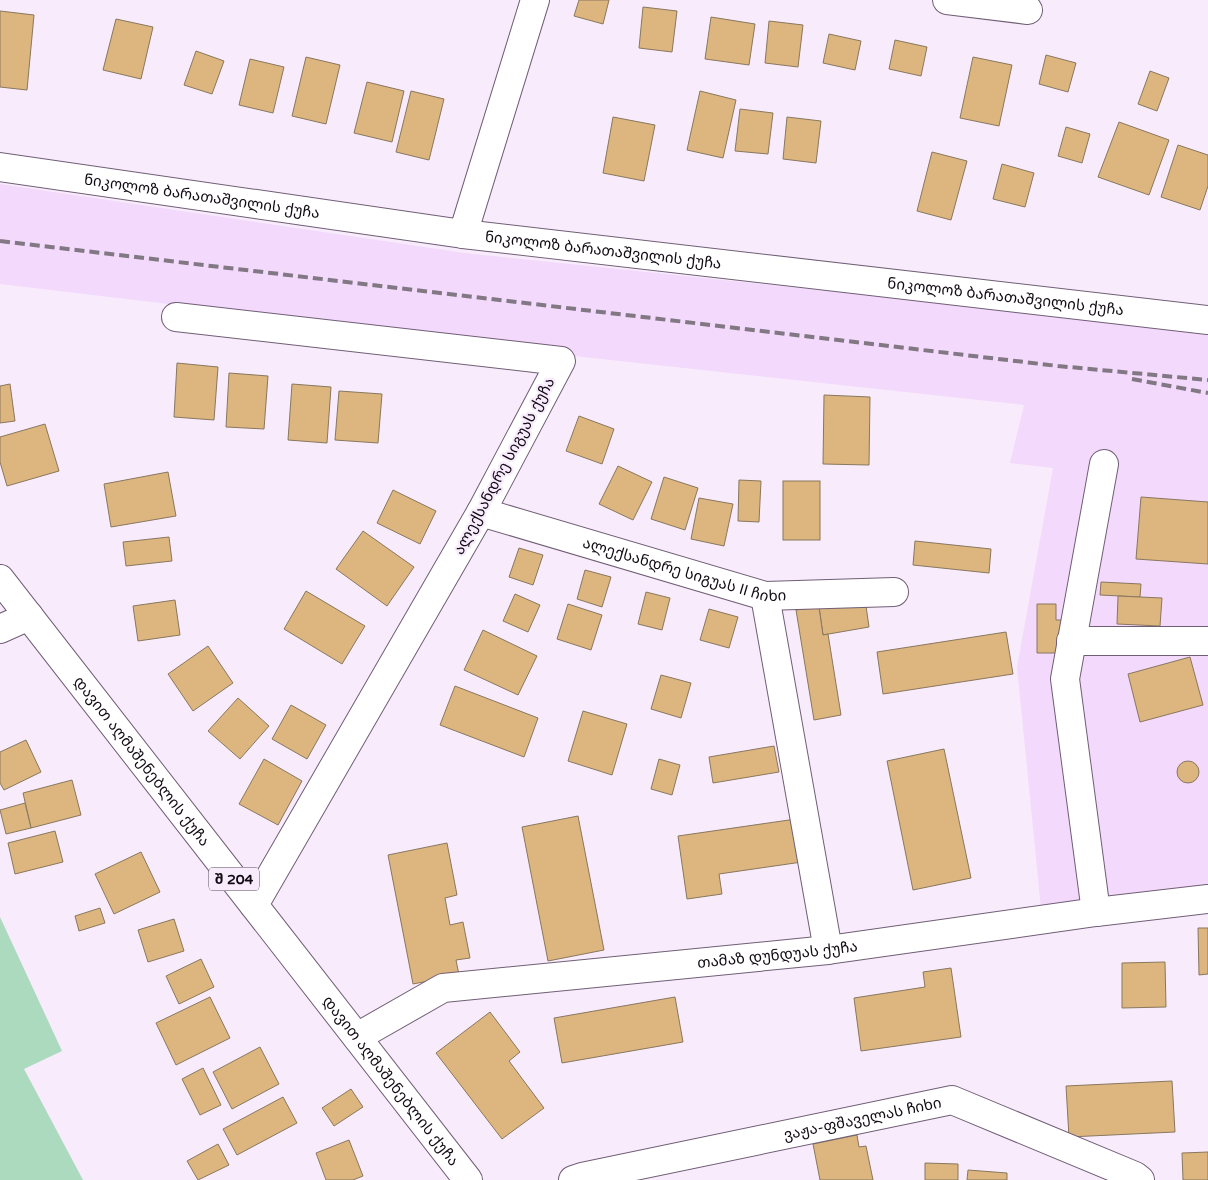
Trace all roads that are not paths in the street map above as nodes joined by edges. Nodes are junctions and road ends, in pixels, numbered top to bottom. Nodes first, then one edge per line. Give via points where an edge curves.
1 (535, 0) edge
2 (947, 0) edge
3 (1028, 10) dead end
4 (0, 167) edge
5 (463, 234) junction
6 (176, 317) dead end
7 (1208, 320) edge
8 (1104, 464) dead end
9 (481, 512) junction
10 (0, 579) edge
11 (894, 592) dead end
12 (765, 596) junction
13 (28, 616) junction
14 (0, 629) edge
15 (1071, 641) junction
16 (1208, 641) edge
17 (1208, 899) edge
18 (254, 905) junction
19 (1096, 912) junction
20 (828, 950) junction
21 (357, 1037) junction
22 (468, 1180) edge
23 (574, 1180) edge
24 (1140, 1180) edge

1 - 5 street
2 - 3 street
4 - 5 street, ნიკოლოზ ბარათაშვილის ქუჩა
5 - 7 street, ნიკოლოზ ბარათაშვილის ქუჩა
6 - 9 street, ალექსანდრე სიგუას ქუჩა via 561,361
8 - 15 street
9 - 12 street, ალექსანდრე სიგუას II ჩიხი
9 - 18 street, ალექსანდრე სიგუას ქუჩა
10 - 13 street, დავით აღმაშენებლის ქუჩა / შ 204
11 - 12 street, ალექსანდრე სიგუას II ჩიხი
12 - 20 street
13 - 14 street
13 - 18 street, დავით აღმაშენებლის ქუჩა / შ 204
15 - 16 street
15 - 19 street via 1065,679
17 - 19 street, თამაზ დუნდუას ქუჩა
18 - 21 street, დავით აღმაშენებლის ქუჩა / შ 204
19 - 20 street, თამაზ დუნდუას ქუჩა
20 - 21 street, თამაზ დუნდუას ქუჩა via 443,988
21 - 22 street, დავით აღმაშენებლის ქუჩა / შ 204
23 - 24 street, ვაჟა-ფშაველას ჩიხი via 952,1100

